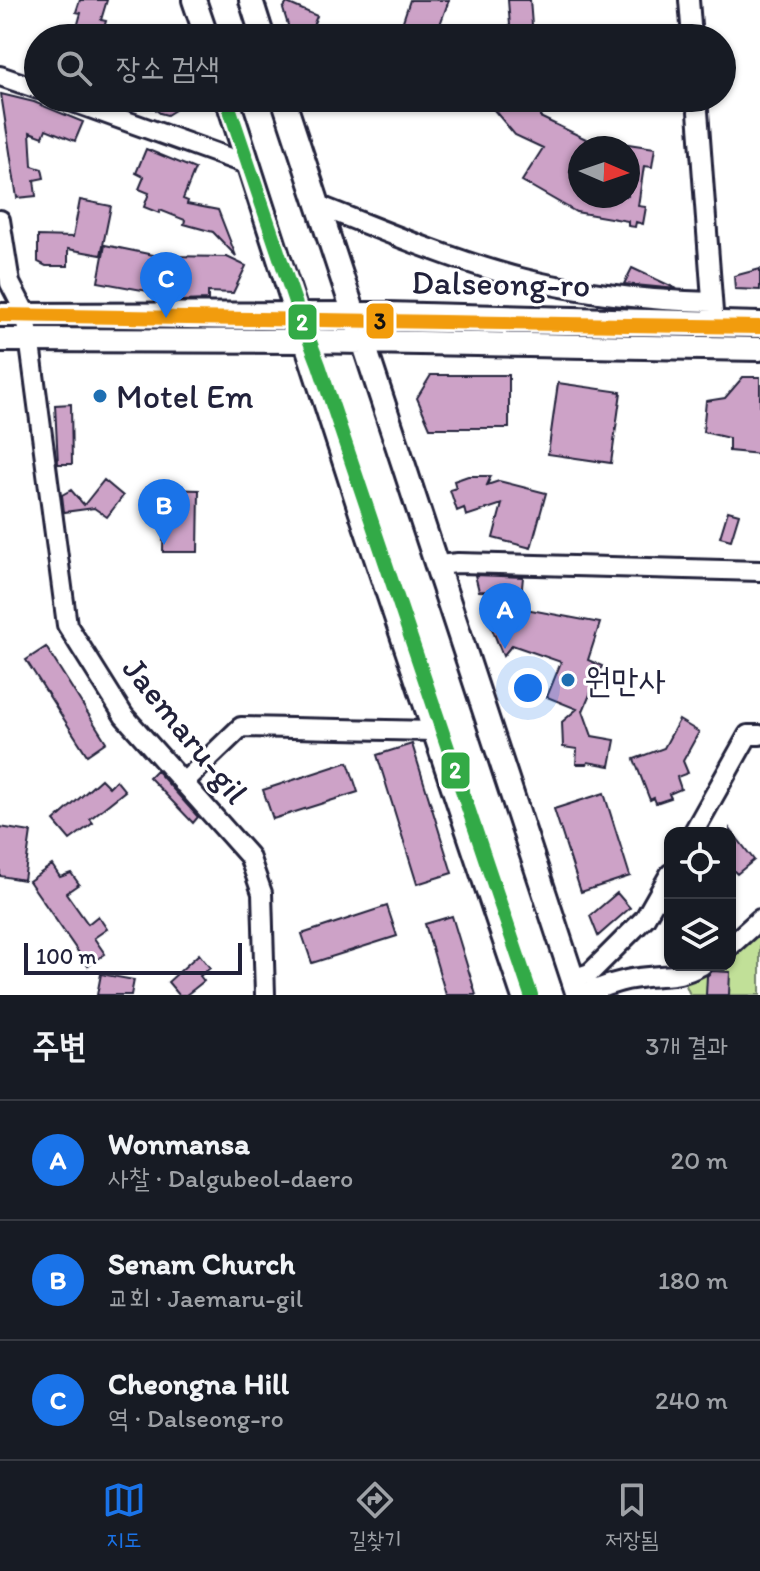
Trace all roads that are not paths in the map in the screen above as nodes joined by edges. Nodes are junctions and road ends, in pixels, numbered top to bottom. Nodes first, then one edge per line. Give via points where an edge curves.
1 (194, 0) edge
2 (251, 0) edge
3 (689, 0) edge
4 (202, 24) edge
5 (259, 24) edge
6 (691, 24) edge
7 (0, 76) edge
8 (24, 84) edge
9 (101, 112) edge
10 (232, 112) edge
11 (288, 112) edge
12 (698, 112) edge
13 (249, 165) junction
14 (320, 206) junction
15 (0, 220) edge
16 (712, 312) junction
17 (26, 314) junction
18 (356, 314) junction
19 (0, 315) edge
20 (297, 315) junction
21 (760, 324) edge
22 (29, 339) junction
23 (0, 340) edge
24 (306, 341) junction
25 (364, 342) junction
26 (760, 349) edge
27 (438, 565) junction
28 (760, 571) edge
29 (434, 731) junction
30 (760, 735) edge
31 (183, 783) junction
32 (696, 827) edge
33 (664, 885) edge
34 (760, 919) edge
35 (736, 941) edge
36 (691, 971) edge
37 (578, 990) edge
38 (265, 995) edge
39 (523, 995) edge

1 - 4 main road
2 - 5 main road
3 - 6 street
7 - 8 street
9 - 13 street
10 - 13 main road
11 - 14 main road
12 - 16 street
13 - 20 main road
14 - 16 street via 500,273 675,301
14 - 18 main road
15 - 17 street, Jaemaru-gil via 10,283
16 - 18 main road, Dalseong-ro
16 - 21 main road, Dalseong-ro
17 - 19 main road, Dalseong-ro
17 - 20 main road, Dalseong-ro
17 - 22 street, Jaemaru-gil
18 - 20 main road, Dalseong-ro
18 - 25 main road
20 - 24 main road
22 - 23 main road
22 - 24 main road
22 - 31 street, Jaemaru-gil via 67,625 124,716
24 - 25 main road
24 - 29 main road
25 - 26 main road
25 - 27 main road
27 - 28 street
27 - 37 main road
29 - 31 street via 241,727
29 - 39 main road
30 - 32 street via 748,735
31 - 38 street, Jaemaru-gil via 249,856 262,893
33 - 37 street via 645,918
34 - 35 street
36 - 37 street

